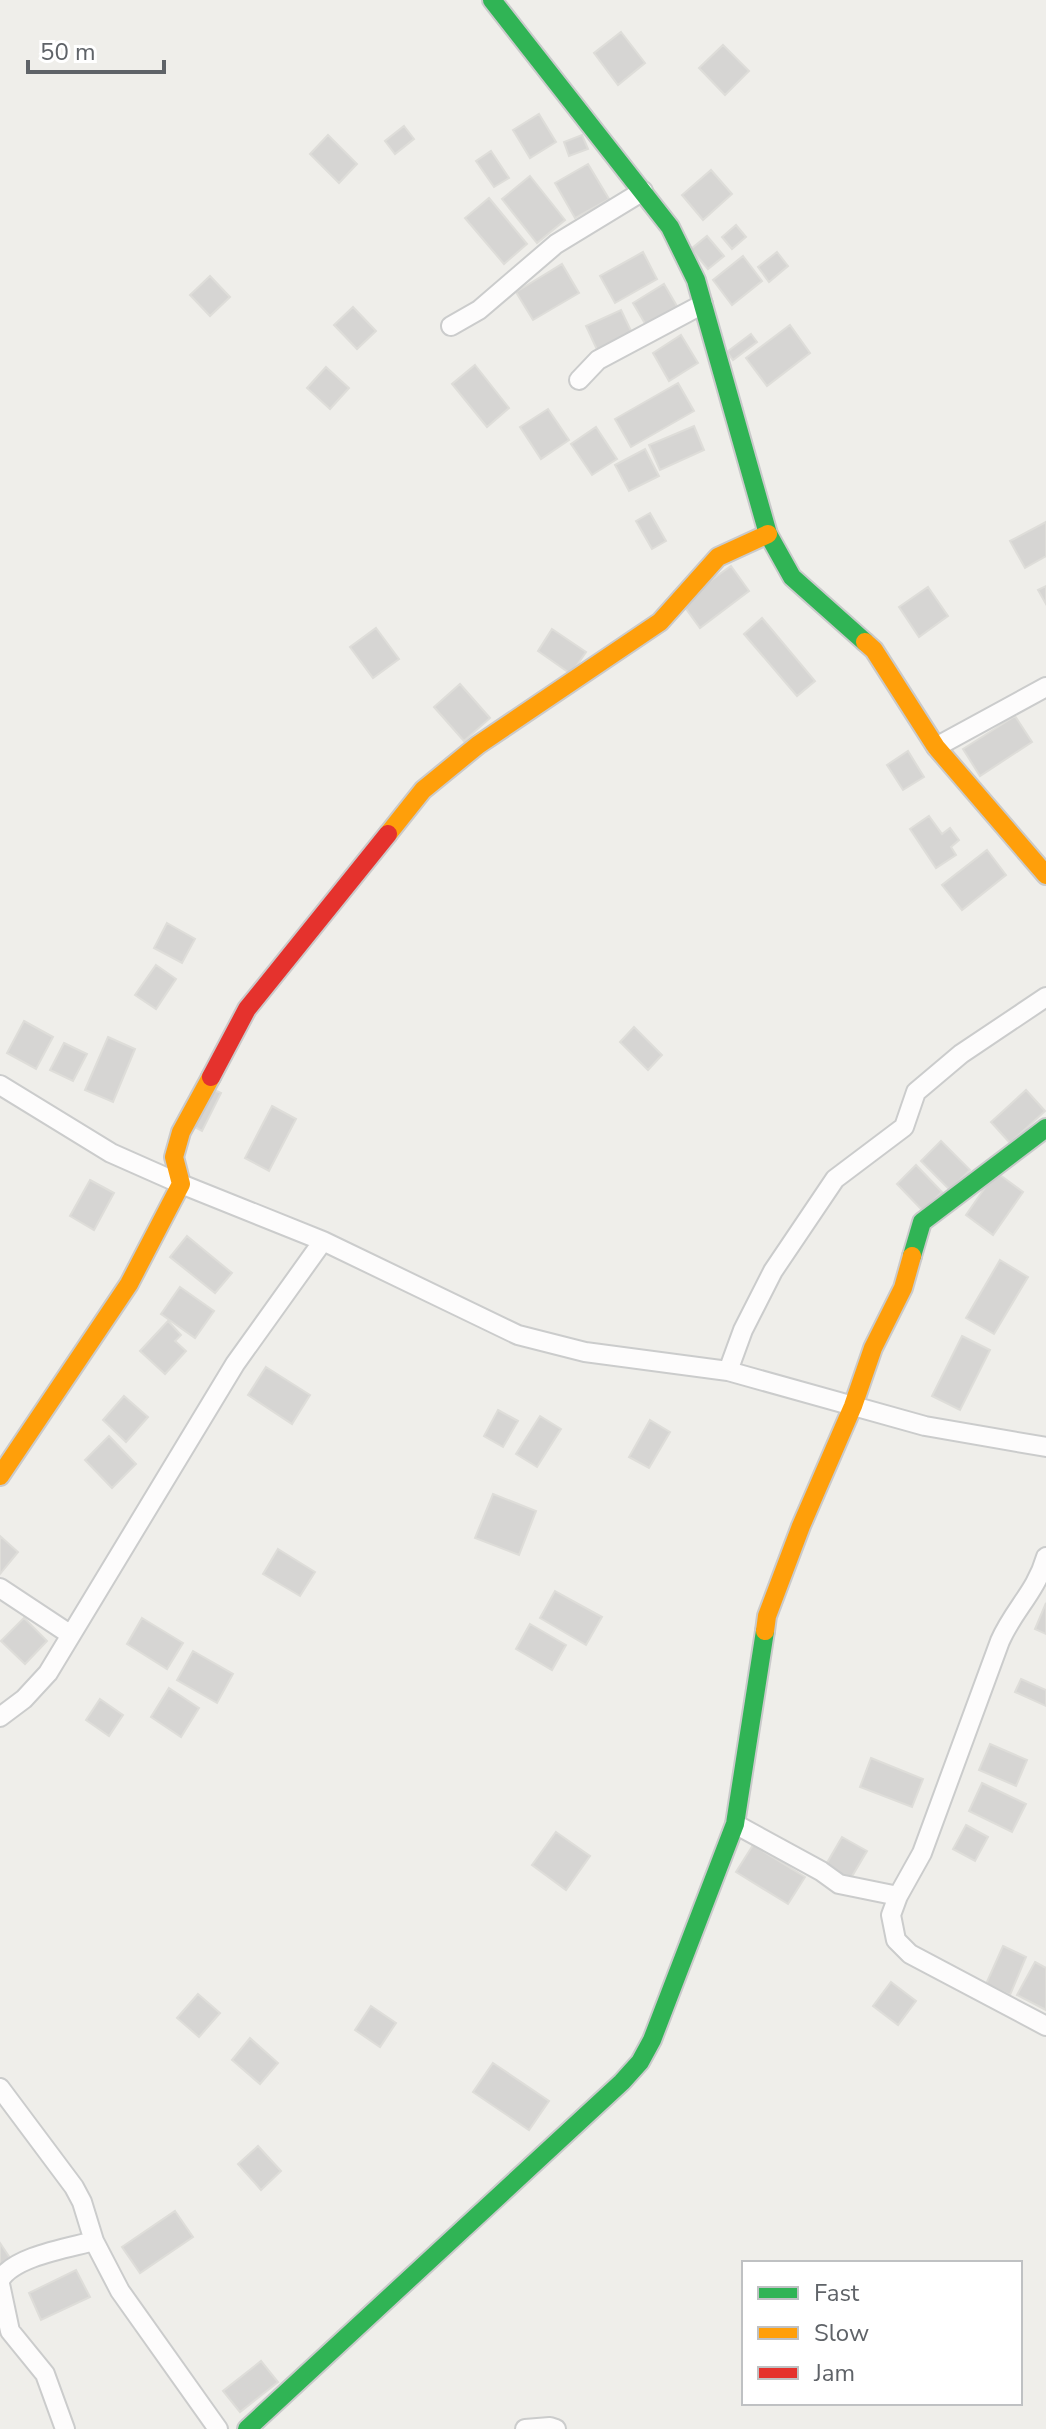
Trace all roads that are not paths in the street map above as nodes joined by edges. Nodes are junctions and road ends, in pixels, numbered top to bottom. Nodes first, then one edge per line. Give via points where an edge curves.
1 (492, 0) edge
2 (643, 191) junction
3 (703, 304) junction
4 (451, 326) dead end
5 (579, 380) dead end
6 (768, 534) junction
7 (1046, 687) edge
8 (936, 747) junction
9 (1046, 875) edge
10 (1046, 997) edge
11 (0, 1085) edge
12 (1046, 1128) edge
13 (181, 1184) junction
14 (323, 1241) junction
15 (728, 1371) junction
16 (853, 1406) junction
17 (1046, 1447) edge
18 (0, 1476) edge
19 (1046, 1557) edge
20 (0, 1588) edge
21 (71, 1635) junction
22 (0, 1717) edge
23 (735, 1824) junction
24 (898, 1896) junction
25 (1046, 2026) edge
26 (0, 2088) edge
27 (94, 2241) junction
28 (0, 2282) edge
29 (65, 2429) edge
30 (218, 2429) edge
31 (247, 2429) edge
32 (525, 2429) edge
33 (556, 2429) edge

1 - 2 street
2 - 3 street via 670,227
2 - 4 street via 556,244 479,310
3 - 5 street via 598,360
3 - 6 street
6 - 8 street via 792,577 874,650
6 - 13 street via 718,557 660,622 478,745 423,790 247,1009 181,1132 174,1157
7 - 8 street
8 - 9 street
10 - 15 street via 961,1054 916,1092 904,1127 835,1179 773,1271
11 - 13 street via 111,1153
12 - 16 street via 922,1222 903,1288
13 - 14 street
13 - 18 street via 129,1284
14 - 15 street via 518,1335 585,1352
14 - 21 street via 235,1364
15 - 16 street
16 - 17 street via 962,1434
16 - 23 street via 767,1616
19 - 24 street via 1035,1589 1000,1641 922,1853
20 - 21 street
21 - 22 street via 36,1688
23 - 24 street via 839,1884
23 - 31 street via 640,2062
24 - 25 street via 891,1915 896,1940 910,1954
26 - 27 street via 74,2187
27 - 28 street via 40,2255 6,2271
27 - 30 street via 120,2291
28 - 29 street via 10,2331 45,2374
32 - 33 street

